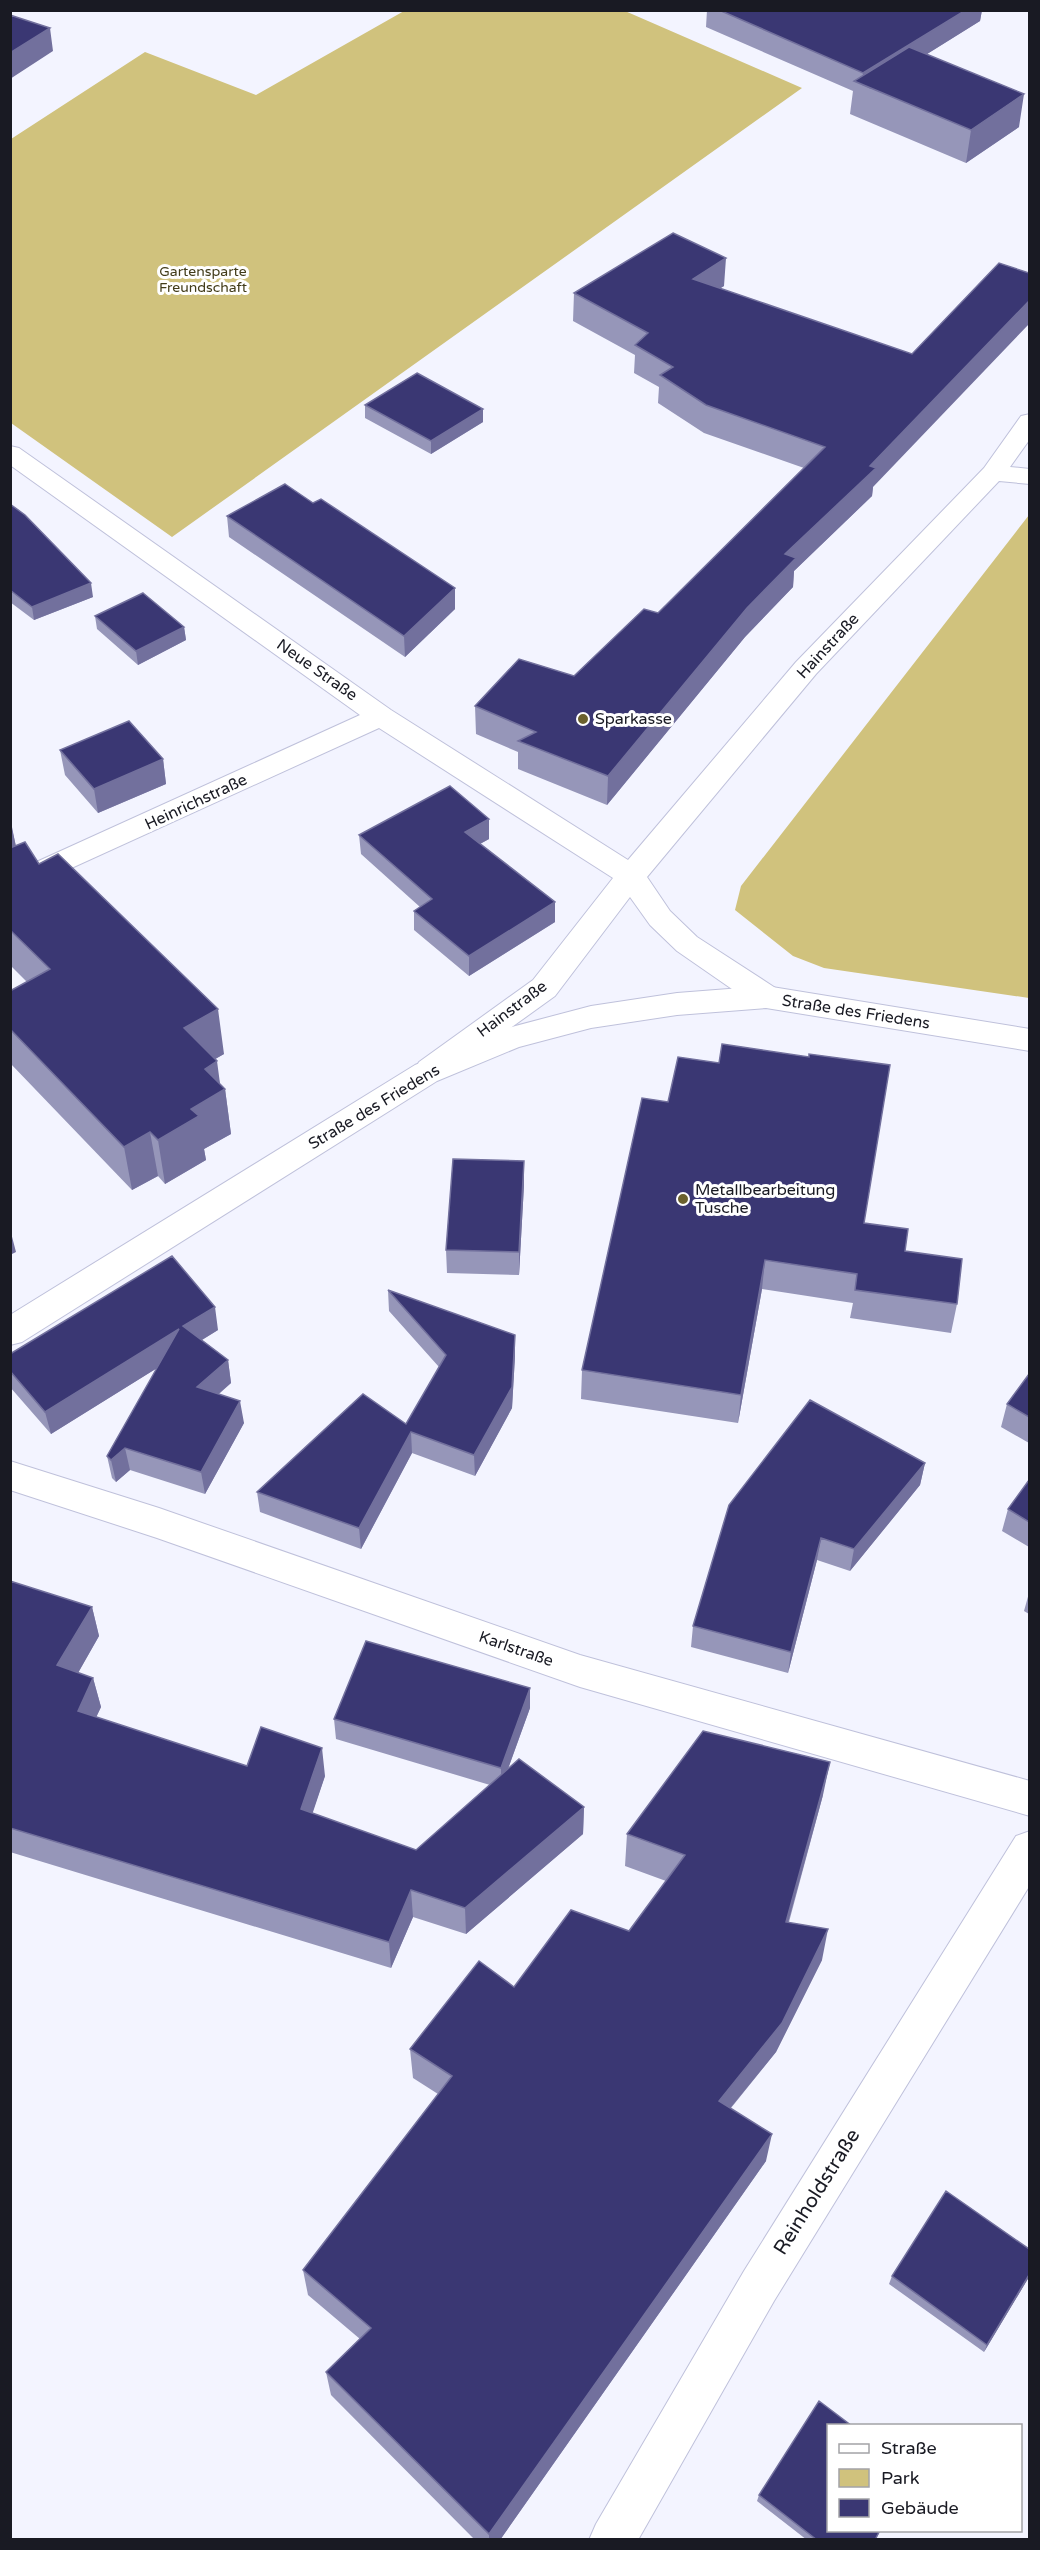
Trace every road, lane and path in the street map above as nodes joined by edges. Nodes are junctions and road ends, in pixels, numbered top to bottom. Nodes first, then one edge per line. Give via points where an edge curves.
1 (1029, 421) edge
2 (10, 453) edge
3 (993, 473) junction
4 (1029, 477) edge
5 (381, 716) junction
6 (631, 876) junction
7 (10, 886) edge
8 (766, 997) junction
9 (1029, 1040) edge
10 (426, 1073) junction
11 (10, 1332) edge
12 (10, 1475) edge
13 (1029, 1799) edge
14 (1029, 1849) edge
15 (612, 2540) edge

1 - 3 street, Hainstraße
2 - 5 street, Neue Straße
3 - 4 street
3 - 6 street, Hainstraße via 806,668
5 - 6 street, Neue Straße
5 - 7 street, Heinrichstraße
6 - 8 street via 660,918 687,944
6 - 10 street, Hainstraße via 544,988
8 - 9 street, Straße des Friedens
8 - 10 street, Straße des Friedens via 677,1004 591,1017 511,1038
10 - 11 street, Straße des Friedens
12 - 13 street, Karlstraße via 159,1523 580,1671
14 - 15 street, Reinholdstraße via 759,2286

